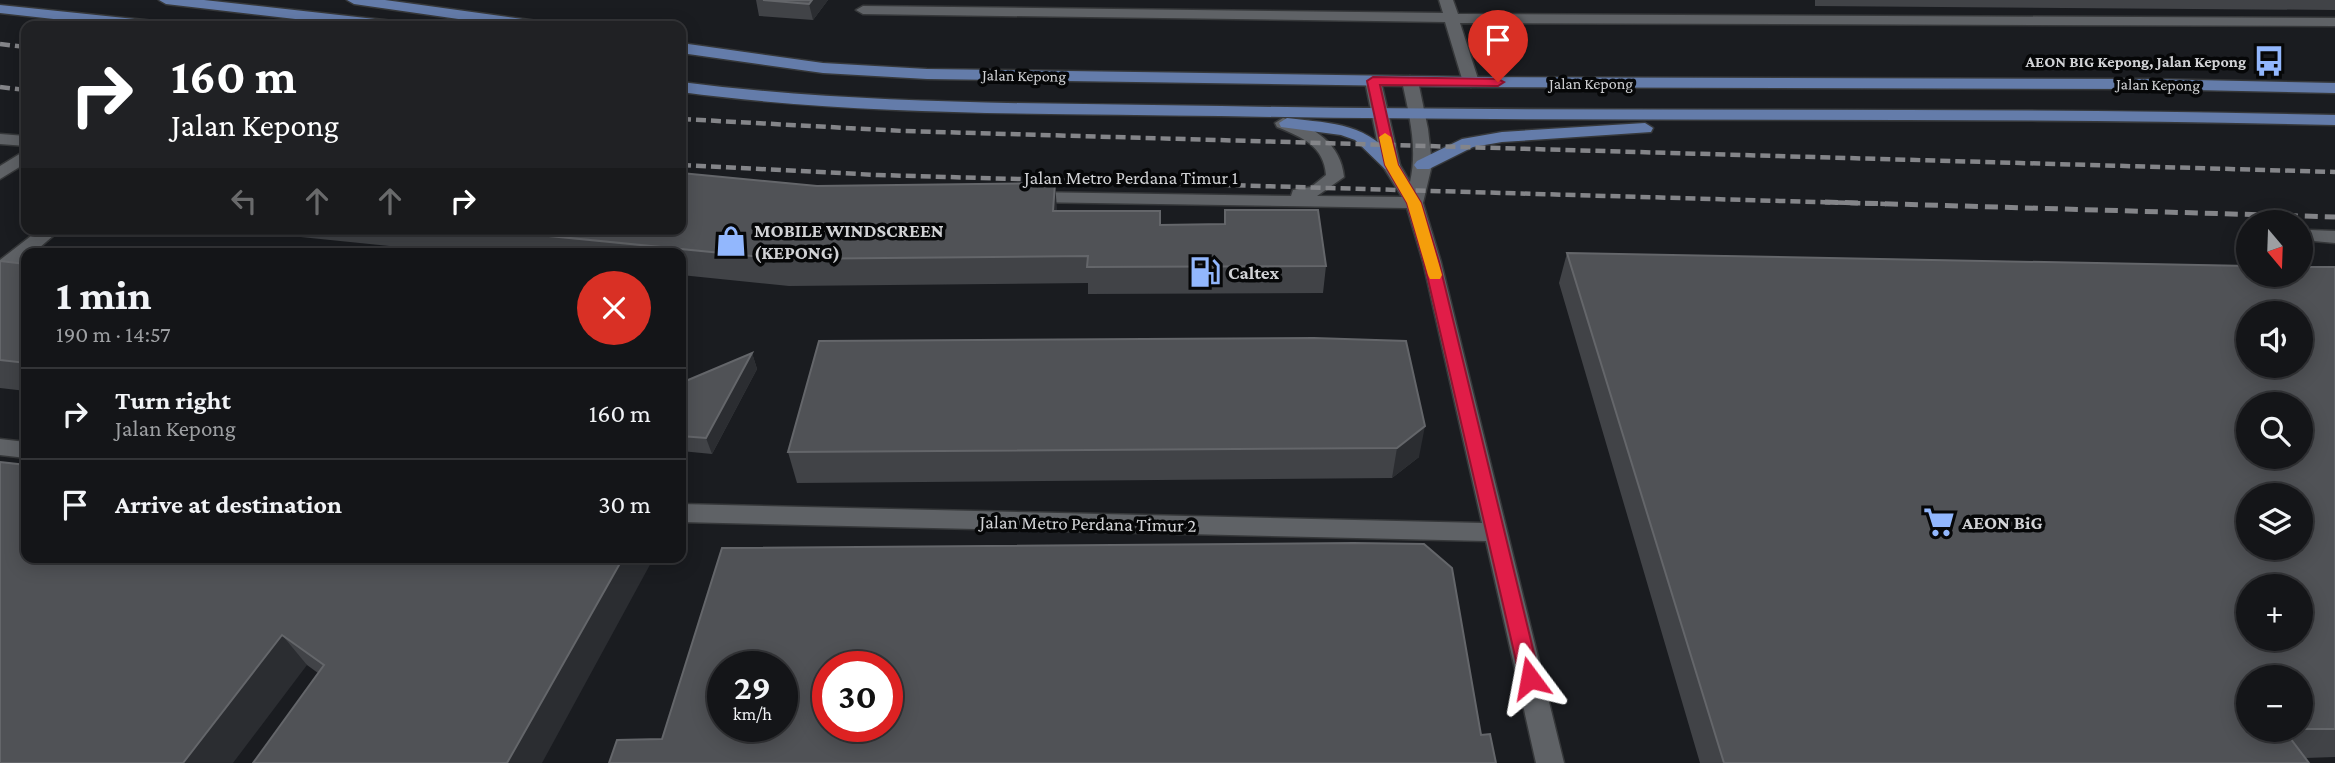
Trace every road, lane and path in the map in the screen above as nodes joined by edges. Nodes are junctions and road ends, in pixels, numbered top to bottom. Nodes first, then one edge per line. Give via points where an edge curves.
1 (166, 0) edge
2 (354, 0) edge
3 (1446, 0) edge
4 (0, 9) edge
5 (863, 10) dead end
6 (1451, 19) junction
7 (98, 21) edge
8 (349, 21) edge
9 (502, 21) edge
10 (2335, 22) edge
11 (686, 49) edge
12 (686, 81) edge
13 (1373, 81) junction
14 (1410, 82) junction
15 (1471, 82) junction
16 (686, 88) edge
17 (2335, 88) edge
18 (742, 94) junction
19 (1177, 110) junction
20 (1380, 114) junction
21 (1417, 114) junction
22 (1916, 115) junction
23 (2335, 120) edge
24 (1283, 122) junction
25 (0, 139) edge
26 (21, 141) edge
27 (21, 159) edge
28 (1391, 165) junction
29 (1423, 165) junction
30 (0, 174) edge
31 (1017, 197) edge
32 (1266, 199) junction
33 (1414, 203) junction
34 (44, 235) edge
35 (2314, 236) edge
36 (2335, 237) edge
37 (27, 248) edge
38 (21, 253) edge
39 (0, 269) edge
40 (0, 447) edge
41 (21, 449) edge
42 (686, 513) edge
43 (1495, 531) junction
44 (1550, 763) edge

1 - 8 main road
2 - 9 main road
3 - 6 street
4 - 7 main road
5 - 6 street
6 - 10 street
6 - 15 street
11 - 13 main road, Jalan Kepong via 823,68 927,74
12 - 18 main road
13 - 14 main road, Jalan Kepong
13 - 20 street
14 - 15 main road, Jalan Kepong
14 - 21 street
15 - 17 main road, Jalan Kepong
16 - 18 main road, Jalan Kepong
18 - 19 main road, Jalan Kepong via 905,105
19 - 20 main road, Jalan Kepong
19 - 24 main road
20 - 21 main road, Jalan Kepong
20 - 28 street
21 - 22 main road, Jalan Kepong
21 - 29 street
22 - 23 main road, Jalan Kepong
22 - 29 main road via 1502,137 1468,143
24 - 28 main road via 1361,136
24 - 32 street via 1327,148 1335,161 1335,177 1316,191
25 - 26 street
27 - 30 street
28 - 33 street
29 - 33 street
31 - 32 street, Jalan Metro Perdana Timur 1
32 - 33 street, Jalan Metro Perdana Timur 1
33 - 43 street
34 - 37 street
35 - 36 street
38 - 39 street
40 - 41 street
42 - 43 street, Jalan Metro Perdana Timur 2
43 - 44 street

